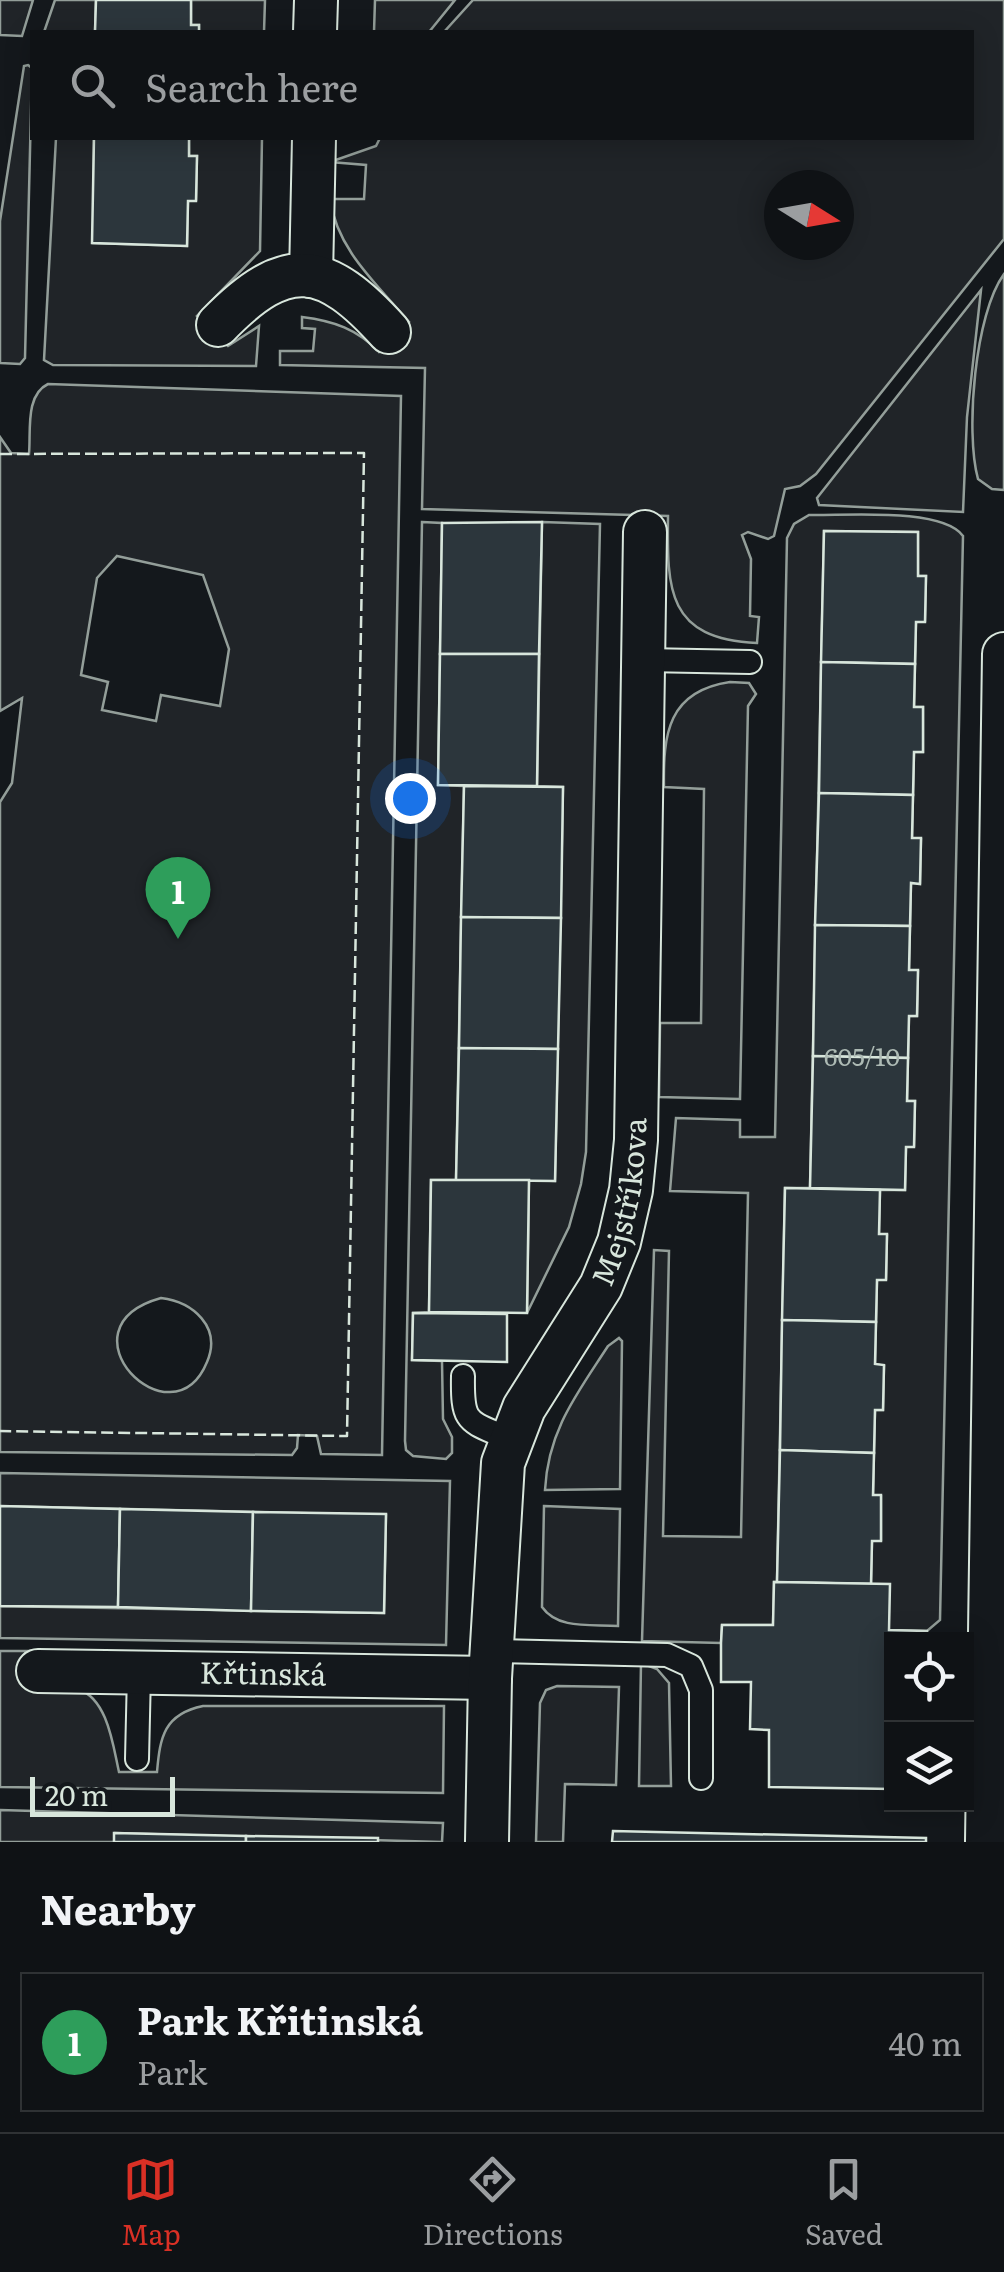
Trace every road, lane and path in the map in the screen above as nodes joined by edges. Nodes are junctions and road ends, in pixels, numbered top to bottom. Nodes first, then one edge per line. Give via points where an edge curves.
1 (316, 0) edge
2 (315, 30) edge
3 (314, 140) edge
4 (311, 276) junction
5 (218, 325) dead end
6 (389, 332) dead end
7 (646, 532) dead end
8 (1004, 654) edge
9 (644, 660) junction
10 (750, 662) dead end
11 (462, 1376) dead end
12 (511, 1440) junction
13 (491, 1664) junction
14 (38, 1672) dead end
15 (139, 1672) junction
16 (997, 1684) edge
17 (137, 1759) dead end
18 (701, 1778) dead end
19 (996, 1784) edge
20 (487, 1842) edge
21 (987, 1842) edge

1 - 2 street
3 - 4 street
4 - 5 street via 268,283
4 - 6 street via 347,290
7 - 9 street, Mejstříkova
8 - 16 street
9 - 10 lane
9 - 12 street, Mejstříkova via 631,1190 601,1286 545,1371
11 - 12 lane via 465,1416
12 - 13 street, Mejstříkova via 500,1486
13 - 15 street, Křtinská
13 - 18 lane via 667,1655 691,1666 701,1690
13 - 20 street, Mejstříkova
14 - 15 street, Křtinská
15 - 17 lane
16 - 19 street
19 - 21 street

